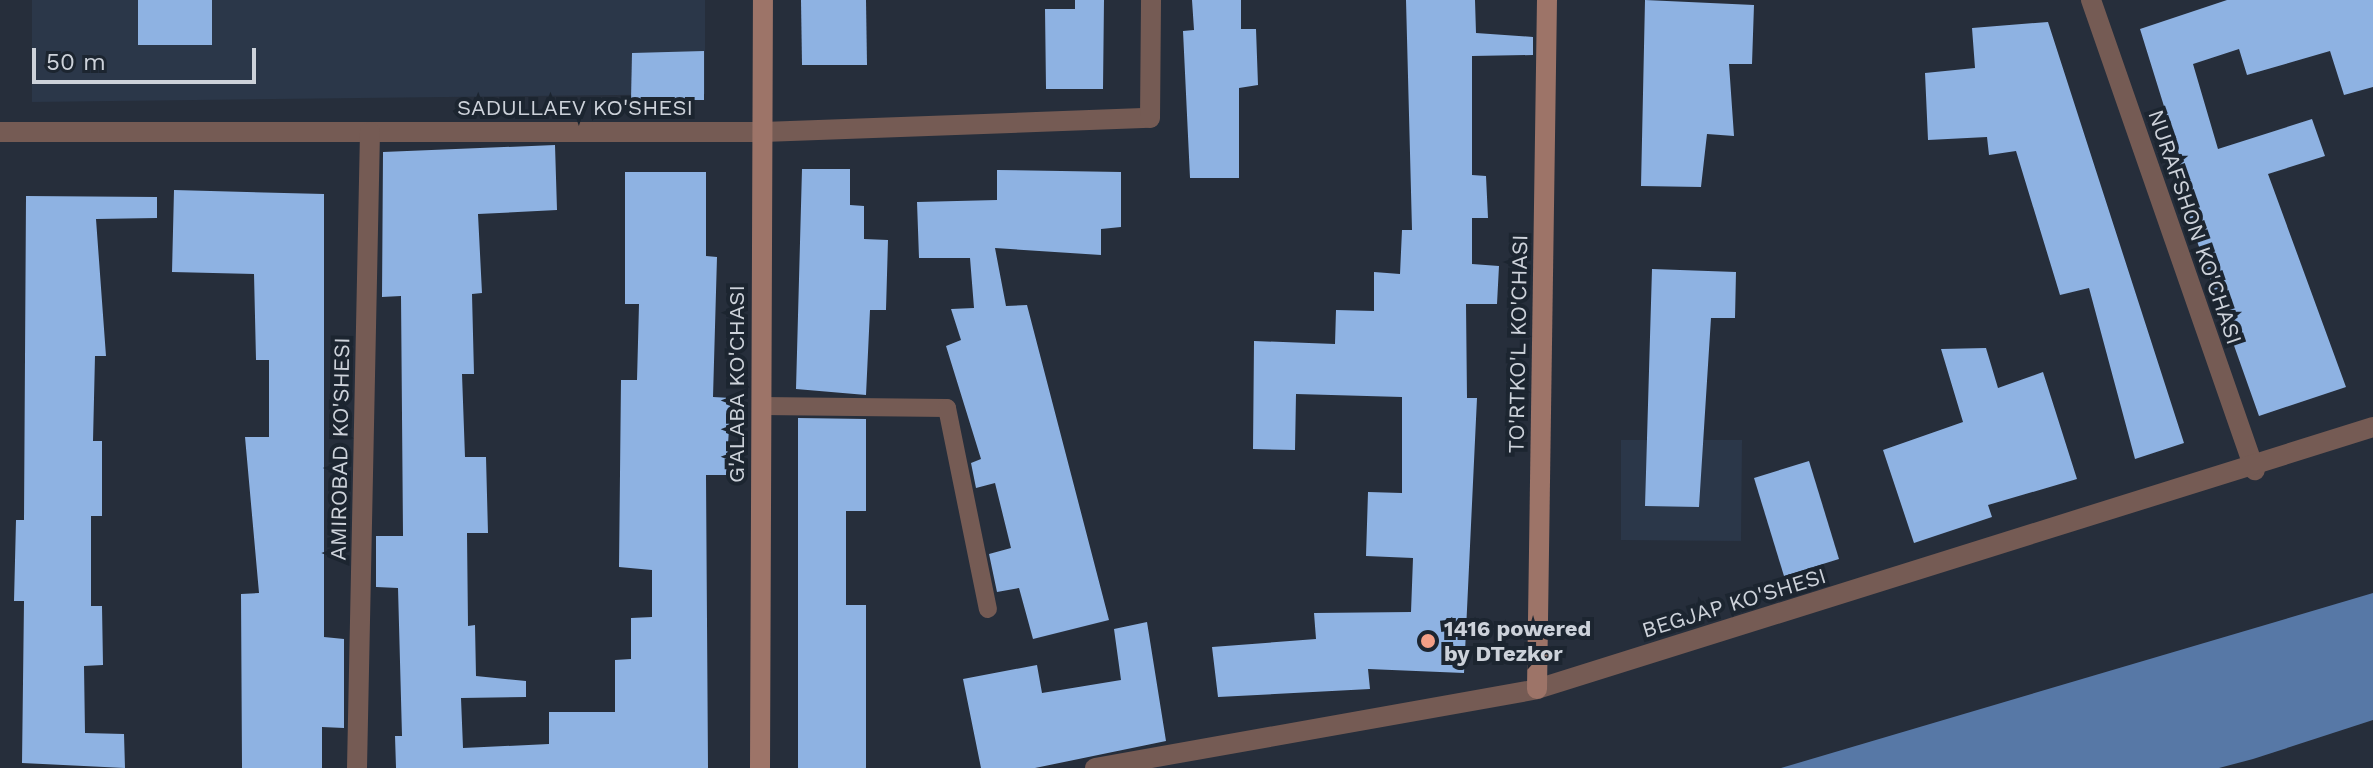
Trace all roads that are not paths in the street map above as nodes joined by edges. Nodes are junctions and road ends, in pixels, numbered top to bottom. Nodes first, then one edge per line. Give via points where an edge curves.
1 (763, 0) edge
2 (1151, 0) edge
3 (1547, 0) edge
4 (2091, 0) edge
5 (0, 132) edge
6 (370, 132) junction
7 (763, 132) junction
8 (761, 406) junction
9 (2373, 427) edge
10 (2255, 470) junction
11 (988, 609) dead end
12 (1537, 689) junction
13 (357, 768) edge
14 (760, 768) edge
15 (1095, 768) edge

1 - 7 street, G'ALABA KO'CHASI
2 - 7 street, SADULLAEV KO'SHESI via 1150,118
3 - 12 street, TO'RTKO'L KO'CHASI
4 - 10 street, NURAFSHON KO'CHASI
5 - 6 street, SADULLAEV KO'SHESI
6 - 7 street, SADULLAEV KO'SHESI
6 - 13 street, AMIROBAD KO'SHESI
7 - 8 street, G'ALABA KO'CHASI
8 - 11 lane via 947,408
8 - 14 street, G'ALABA KO'CHASI
9 - 10 street, BEGJAP KO'SHESI
10 - 12 street, BEGJAP KO'SHESI
12 - 15 street, BEGJAP KO'SHESI

